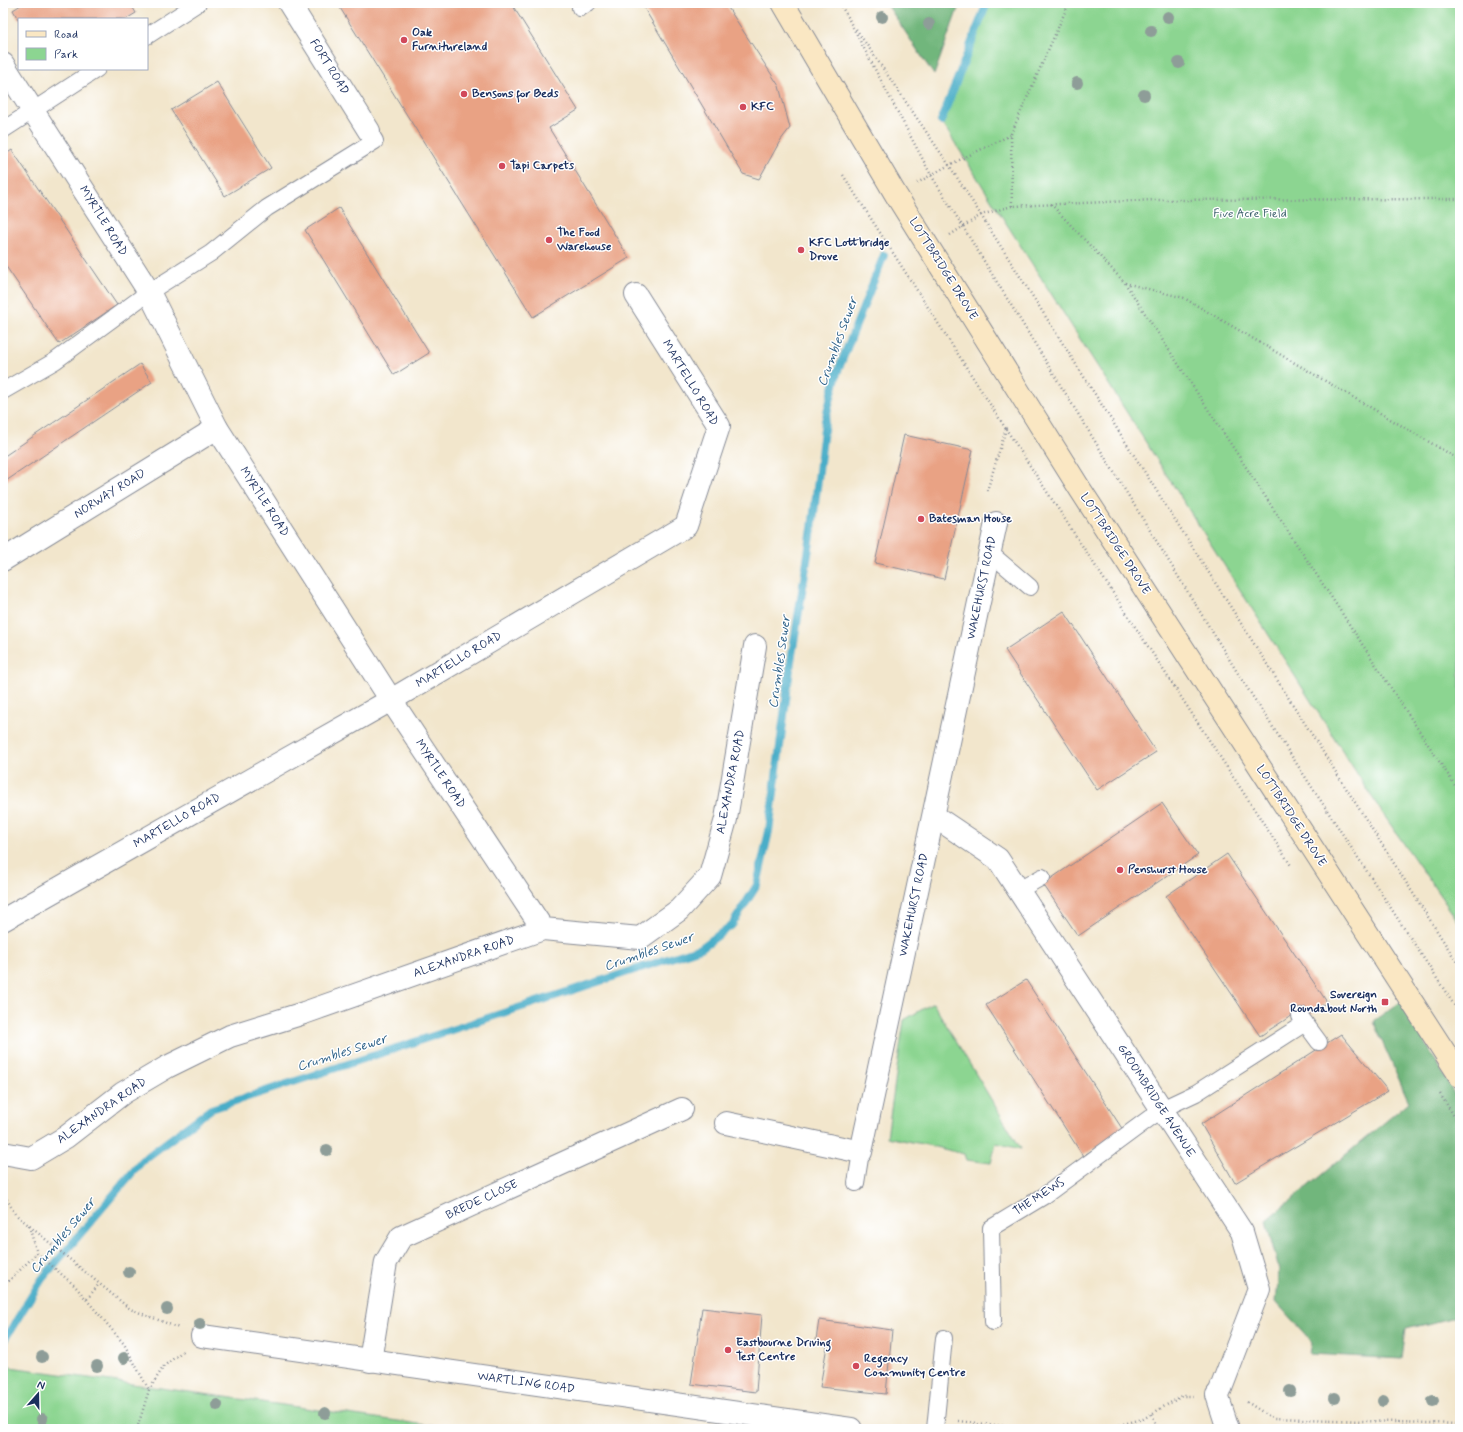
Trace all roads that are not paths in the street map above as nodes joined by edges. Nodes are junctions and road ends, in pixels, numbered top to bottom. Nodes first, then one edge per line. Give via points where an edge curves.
1 (198, 3) edge
2 (289, 3) edge
3 (783, 3) edge
4 (148, 35) edge
5 (3, 64) edge
6 (95, 70) edge
7 (33, 111) junction
8 (3, 130) edge
9 (369, 131) joint
10 (148, 292) junction
11 (636, 295) dead end
12 (3, 392) edge
13 (217, 428) junction
14 (996, 523) dead end
15 (990, 553) junction
16 (3, 560) edge
17 (1030, 587) dead end
18 (755, 646) dead end
19 (390, 700) junction
20 (934, 816) junction
21 (1042, 877) dead end
22 (1018, 890) junction
23 (3, 920) edge
24 (542, 929) junction
25 (1319, 1042) dead end
26 (1460, 1076) edge
27 (682, 1109) dead end
28 (1162, 1109) junction
29 (726, 1123) dead end
30 (861, 1152) junction
31 (3, 1153) edge
32 (856, 1184) dead end
33 (993, 1322) dead end
34 (202, 1336) road end
35 (944, 1338) dead end
36 (370, 1361) junction
37 (936, 1424) edge
38 (850, 1429) edge
39 (1228, 1429) edge

1 - 4 lane
2 - 9 street, FORT ROAD
3 - 26 street, LOTTBRIDGE DROVE via 896,195 1080,489
5 - 7 street, MYRTLE ROAD
6 - 7 lane
7 - 8 lane
7 - 10 street, MYRTLE ROAD
9 - 10 lane via 375,141 268,208 211,253
10 - 12 lane via 55,361
10 - 13 street, MYRTLE ROAD
11 - 19 street, MARTELLO ROAD via 719,426 686,526
13 - 16 street, NORWAY ROAD
13 - 19 street, MYRTLE ROAD
14 - 15 street, WAKEHURST ROAD
15 - 17 lane
15 - 20 street, WAKEHURST ROAD
18 - 24 street, ALEXANDRA ROAD via 726,819 710,876 679,910 640,938
19 - 23 street, MARTELLO ROAD
19 - 24 street, MYRTLE ROAD
20 - 22 street, GROOMBRIDGE AVENUE via 998,859
20 - 30 street, WAKEHURST ROAD
21 - 22 lane
22 - 28 street, GROOMBRIDGE AVENUE
24 - 31 street, ALEXANDRA ROAD via 304,1013 230,1036 167,1067 130,1089 66,1137 31,1158
25 - 28 lane via 1302,1020 1196,1093
27 - 36 street, BREDE CLOSE via 401,1237 386,1262
28 - 33 lane, THE MEWS via 1044,1196 991,1228
28 - 39 street, GROOMBRIDGE AVENUE via 1242,1232 1259,1289 1217,1395
29 - 30 street
30 - 32 lane
34 - 36 street, WARTLING ROAD
35 - 37 lane
36 - 38 street, WARTLING ROAD

